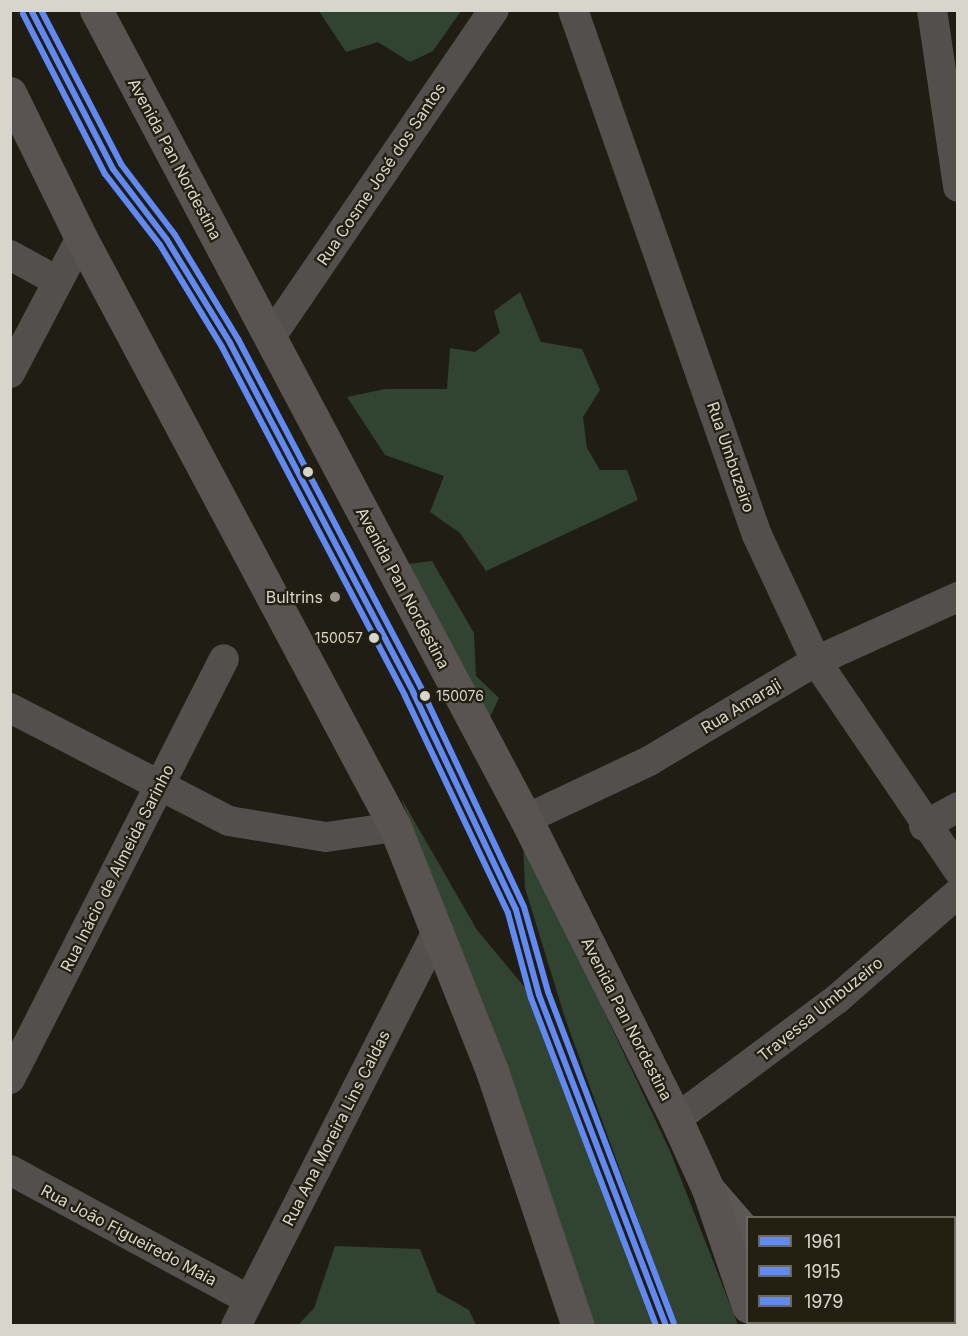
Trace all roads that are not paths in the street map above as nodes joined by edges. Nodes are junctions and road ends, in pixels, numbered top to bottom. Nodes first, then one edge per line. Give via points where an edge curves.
1 (96, 10) edge
2 (494, 10) edge
3 (573, 10) edge
4 (932, 10) edge
5 (10, 93) edge
6 (957, 187) edge
7 (81, 238) junction
8 (10, 255) edge
9 (57, 281) junction
10 (270, 338) junction
11 (10, 373) edge
12 (957, 597) edge
13 (224, 659) dead end
14 (816, 661) junction
15 (10, 708) edge
16 (159, 784) junction
17 (957, 807) edge
18 (526, 819) junction
19 (924, 826) junction
20 (395, 827) junction
21 (957, 870) edge
22 (957, 892) edge
23 (438, 930) junction
24 (10, 1079) edge
25 (676, 1119) junction
26 (10, 1170) edge
27 (708, 1189) junction
28 (746, 1234) edge
29 (248, 1299) junction
30 (746, 1303) edge
31 (236, 1326) edge
32 (578, 1326) edge

1 - 10 highway, Avenida Pan Nordestina
2 - 10 street, Rua Cosme José dos Santos
3 - 14 street, Rua Umbuzeiro via 757,534
4 - 6 street
5 - 7 highway
7 - 9 street
7 - 20 highway
8 - 9 street
9 - 11 street
10 - 18 highway, Avenida Pan Nordestina
12 - 14 street, Rua Amaraji
13 - 16 street, Rua Inácio de Almeida Sarinho
14 - 18 street, Rua Amaraji via 648,761
14 - 19 street, Rua Umbuzeiro
15 - 16 street
16 - 20 street via 229,821 268,830 326,837
16 - 24 street, Rua Inácio de Almeida Sarinho
17 - 19 street
18 - 25 highway, Avenida Pan Nordestina
19 - 21 street, Rua Umbuzeiro
20 - 23 highway
22 - 25 street, Travessa Umbuzeiro via 837,999
23 - 29 street, Rua Ana Moreira Lins Caldas
23 - 32 highway via 492,1071
25 - 27 highway, Avenida Pan Nordestina
26 - 29 street, Rua João Figueiredo Maia
27 - 28 main road
27 - 30 highway, Avenida Pan Nordestina
29 - 31 street, Rua Ana Moreira Lins Caldas

